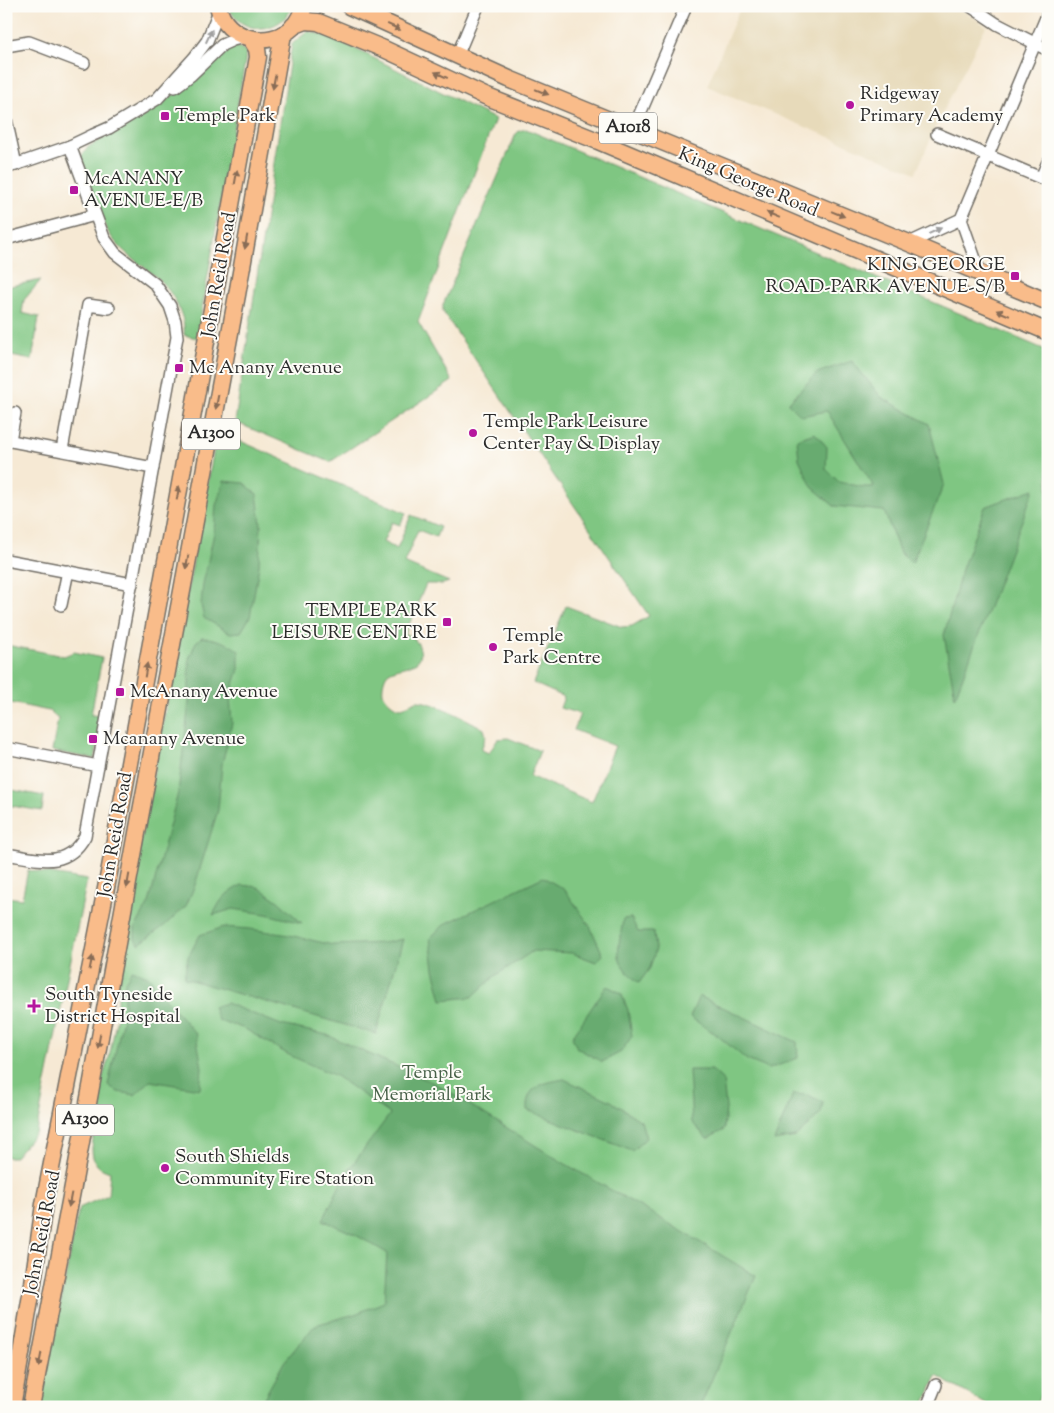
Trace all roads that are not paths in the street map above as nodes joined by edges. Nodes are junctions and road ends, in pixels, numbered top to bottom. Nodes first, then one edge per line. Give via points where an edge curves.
1 (304, 6) edge
2 (349, 6) edge
3 (478, 6) edge
4 (683, 6) edge
5 (970, 6) edge
6 (219, 9) edge
7 (1048, 13) edge
8 (288, 30) junction
9 (248, 38) junction
10 (1034, 45) junction
11 (6, 46) edge
12 (1048, 50) edge
13 (458, 56) junction
14 (84, 64) dead end
15 (157, 99) junction
16 (6, 119) edge
17 (606, 119) junction
18 (633, 130) junction
19 (937, 134) dead end
20 (598, 142) junction
21 (70, 146) junction
22 (988, 155) junction
23 (1048, 162) edge
24 (11, 166) edge
25 (1044, 180) edge
26 (95, 215) junction
27 (961, 219) junction
28 (6, 239) edge
29 (909, 243) junction
30 (898, 268) junction
31 (980, 273) junction
32 (969, 299) junction
33 (1048, 302) edge
34 (109, 308) dead end
35 (1048, 332) edge
36 (15, 413) dead end
37 (8, 440) edge
38 (62, 450) junction
39 (153, 468) junction
40 (6, 560) edge
41 (68, 572) junction
42 (132, 584) junction
43 (61, 605) dead end
44 (6, 748) edge
45 (98, 766) junction
46 (6, 854) edge
47 (936, 1385) dead end
48 (12, 1407) edge
49 (30, 1407) edge
50 (927, 1407) edge

1 - 8 highway, John Reid Road
2 -> 13 highway, King George Road / A1018
3 - 13 street
4 - 18 street via 684,11
5 - 10 street
6 - 9 highway via 234,31
15 -> 6 street via 207,41
7 - 10 street
8 - 9 highway, King George Road via 273,38
20 -> 8 highway, King George Road / A1018 via 318,22 306,21
8 -> 49 highway, John Reid Road / A1300
9 - 15 street via 222,45
48 -> 9 highway, John Reid Road / A1300 via 44,1204 109,873 258,58 257,49
10 - 12 street
10 - 22 street
11 - 14 street via 29,42
13 -> 17 highway, King George Road / A1018
15 - 21 street via 109,128
16 - 24 street
17 - 18 highway, King George Road / A1018
17 - 20 highway
18 -> 29 highway, King George Road / A1018
19 - 22 street
30 -> 20 highway, King George Road / A1018
21 - 24 street
21 - 26 street
22 - 25 street
22 - 27 street
23 - 25 street
26 - 28 street
26 - 39 street via 104,238 115,253 155,284 170,306 175,321 177,337
29 -> 27 street
27 - 31 street
29 - 30 highway
29 - 31 highway, King George Road / A1018
30 - 32 highway, King George Road / A1018
31 - 32 highway
31 - 33 highway, King George Road / A1018
35 -> 32 highway, King George Road / A1018
34 - 38 street via 88,305
36 - 37 street
37 - 38 street
38 - 39 street
39 - 42 street
40 - 41 street
41 - 42 street
41 - 43 street
42 - 45 street
44 - 45 street
45 - 46 street via 85,836 75,851 50,861
47 - 50 street

